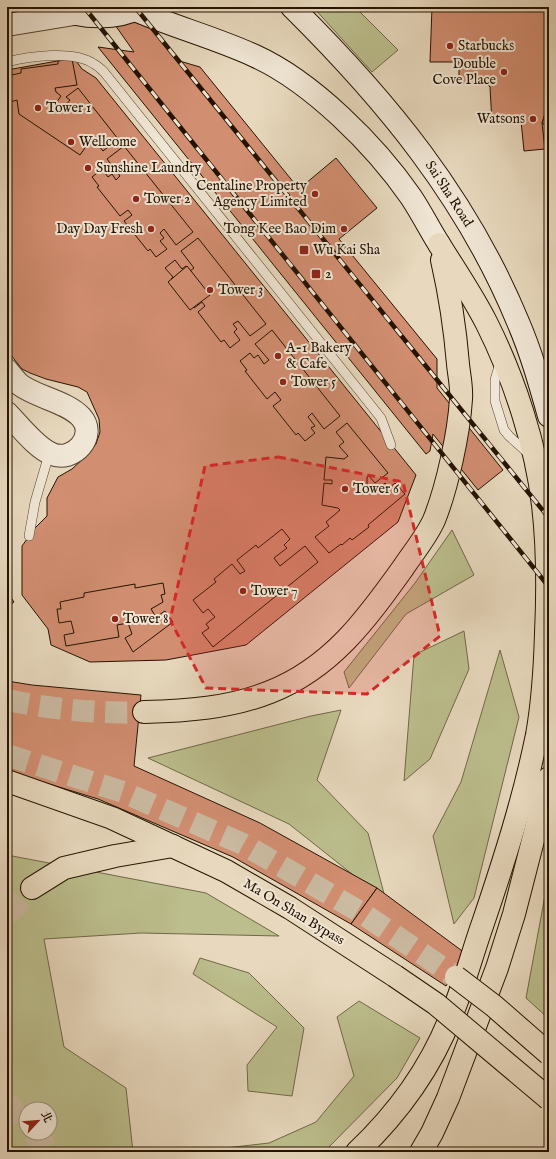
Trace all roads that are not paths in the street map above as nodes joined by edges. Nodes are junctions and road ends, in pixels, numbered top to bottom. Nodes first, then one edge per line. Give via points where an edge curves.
1 (292, 7) edge
2 (139, 8) edge
3 (65, 10) edge
4 (7, 25) edge
5 (7, 62) edge
6 (439, 244) junction
7 (7, 370) edge
8 (7, 413) edge
9 (549, 416) edge
10 (392, 445) dead end
11 (48, 452) junction
12 (29, 536) dead end
13 (144, 712) tunnel mouth
14 (549, 778) edge
15 (7, 781) edge
16 (173, 846) junction
17 (32, 888) tunnel mouth
18 (456, 977) tunnel mouth
19 (549, 1054) edge
20 (549, 1100) edge
21 (357, 1152) edge
22 (421, 1152) edge

1 - 9 main road, Sai Sha Road via 372,90 440,177 489,259 518,322
2 - 3 main road via 105,17
2 - 6 main road via 255,56 289,76 339,114 411,197
3 - 4 main road
5 - 10 lane via 23,58 78,57 94,63 104,72 381,418
6 - 13 main road via 456,330 461,398 456,438 433,521 378,603 340,647 320,664 270,692 240,701 189,710
6 - 21 main road via 487,324 517,396 534,459 543,506 548,568 541,709 526,785 497,884 448,1023 435,1051 411,1089
7 - 11 main road via 19,384 69,404 81,418 88,441 75,453 65,456
8 - 11 main road
11 - 12 lane
14 - 22 main road via 516,907 497,968 448,1098
15 - 16 main road, Ma On Shan Bypass via 112,818
16 - 17 main road via 64,868
16 - 20 main road, Ma On Shan Bypass, bridge via 226,871 290,908 436,1004
18 - 19 main road, bridge

